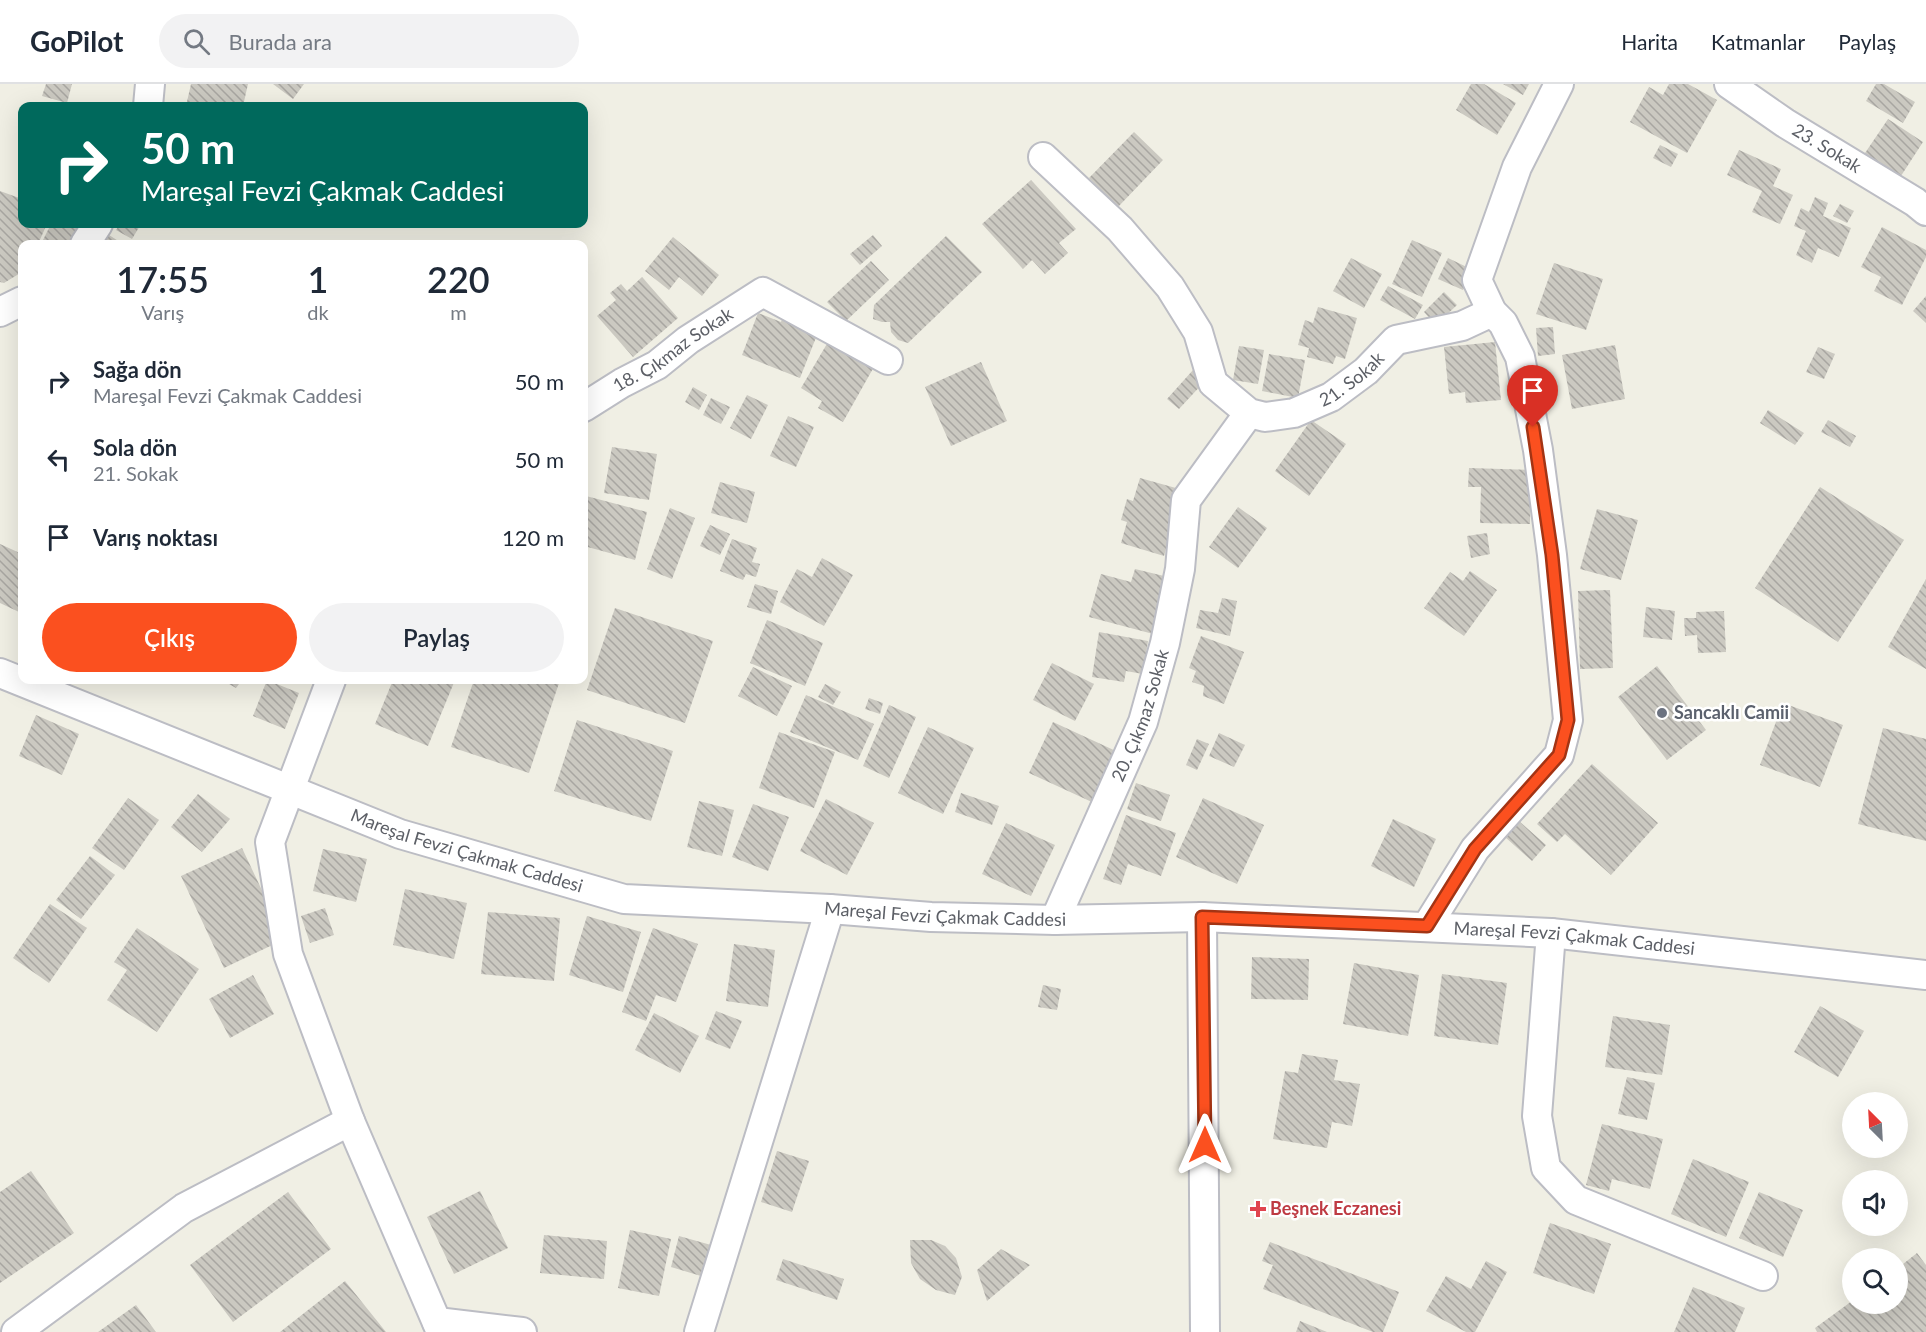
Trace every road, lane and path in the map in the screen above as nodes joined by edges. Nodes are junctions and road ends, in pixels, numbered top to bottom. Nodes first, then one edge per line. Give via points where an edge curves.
1 (150, 84) edge
2 (1559, 84) edge
3 (1729, 84) edge
4 (148, 102) edge
5 (1043, 157) dead end
6 (1926, 211) edge
7 (18, 303) edge
8 (0, 312) edge
9 (1492, 312) junction
10 (888, 360) dead end
11 (588, 404) edge
12 (1249, 413) junction
13 (0, 673) edge
14 (18, 678) edge
15 (36, 684) edge
16 (329, 684) edge
17 (289, 790) junction
18 (830, 909) junction
19 (1202, 917) junction
20 (1055, 920) junction
21 (1427, 926) junction
22 (1551, 933) junction
23 (1926, 975) edge
24 (350, 1121) junction
25 (1763, 1276) dead end
26 (439, 1327) edge
27 (16, 1332) edge
28 (522, 1332) edge
29 (699, 1332) edge
30 (1205, 1332) edge

1 - 4 street
2 - 9 street via 1517,167 1477,280
3 - 6 street, 23. Sokak
5 - 12 street via 1120,229 1170,287 1198,332 1213,383
7 - 8 street
9 - 12 street, 21. Sokak via 1462,326 1396,340 1366,371 1330,397 1294,413 1265,417
9 - 21 street via 1503,323 1520,357 1538,450 1568,720 1559,755 1475,849
10 - 11 street, 18. Çıkmaz Sokak via 763,292 688,340 657,365
12 - 20 street, 20. Çıkmaz Sokak via 1186,500 1180,569 1143,722
13 - 14 street, Mareşal Fevzi Çakmak Caddesi
15 - 17 street, Mareşal Fevzi Çakmak Caddesi
16 - 17 street
17 - 18 street, Mareşal Fevzi Çakmak Caddesi via 400,834 624,899
17 - 24 street via 270,842 288,954
18 - 20 street, Mareşal Fevzi Çakmak Caddesi
18 - 29 street
19 - 20 street, Mareşal Fevzi Çakmak Caddesi
19 - 21 street, Mareşal Fevzi Çakmak Caddesi
19 - 30 street
21 - 22 street, Mareşal Fevzi Çakmak Caddesi
22 - 23 street, Mareşal Fevzi Çakmak Caddesi
22 - 25 street via 1537,1116 1546,1168 1576,1200
24 - 26 street
24 - 27 street via 184,1208
26 - 28 street

